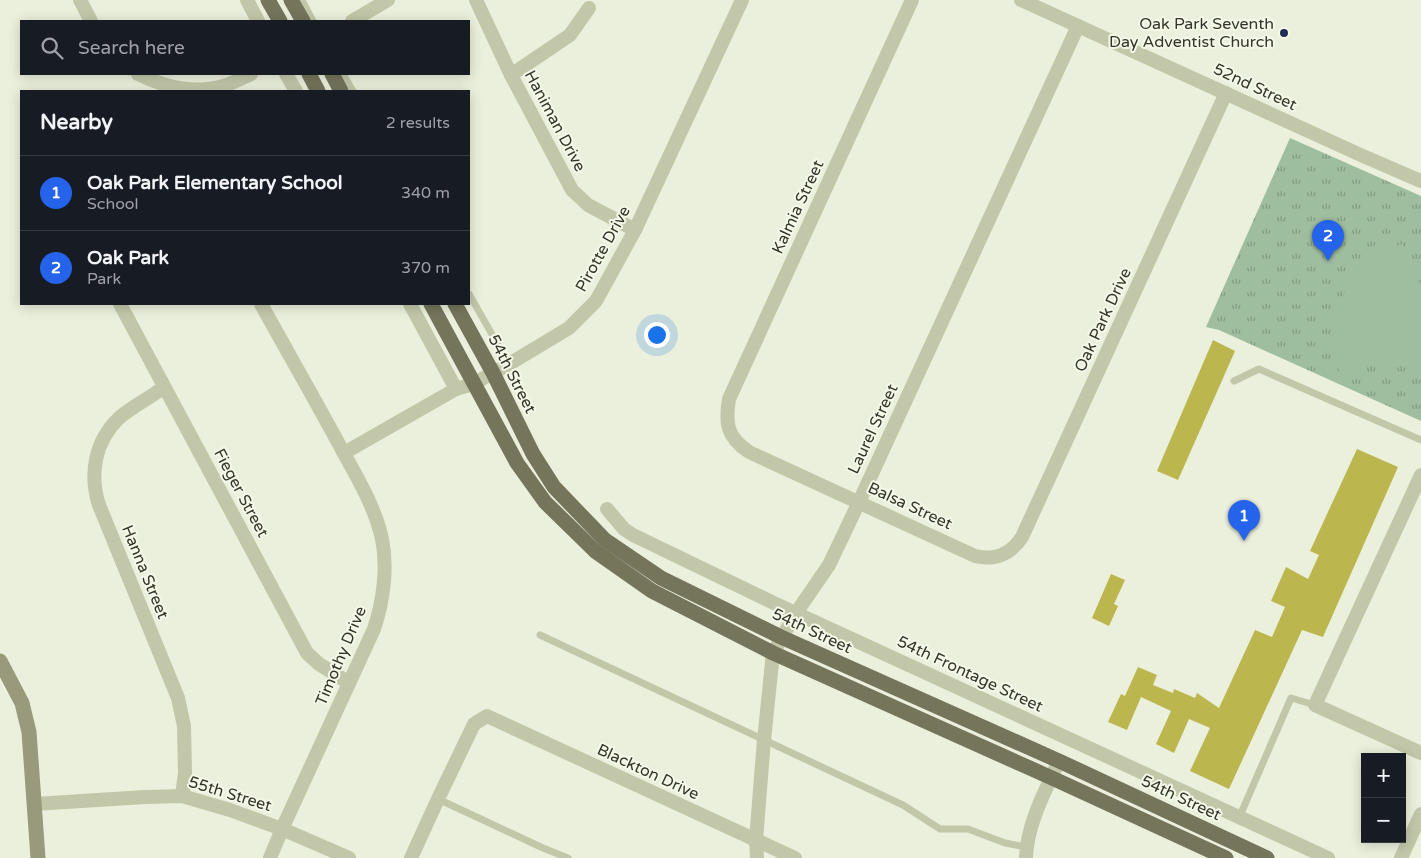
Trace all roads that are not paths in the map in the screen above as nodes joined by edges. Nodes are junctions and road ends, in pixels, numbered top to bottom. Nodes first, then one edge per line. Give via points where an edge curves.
1 (80, 0) edge
2 (247, 0) edge
3 (268, 0) edge
4 (291, 0) edge
5 (302, 0) edge
6 (388, 0) edge
7 (476, 0) edge
8 (742, 0) edge
9 (912, 0) edge
10 (1021, 0) edge
11 (589, 8) dead end
12 (90, 20) edge
13 (257, 20) edge
14 (279, 20) edge
15 (302, 20) edge
16 (312, 20) edge
17 (354, 20) edge
18 (1078, 26) junction
19 (140, 75) edge
20 (249, 75) edge
21 (287, 75) edge
22 (310, 75) edge
23 (333, 75) edge
24 (344, 75) edge
25 (511, 75) junction
26 (191, 90) edge
27 (191, 90) edge
28 (295, 90) edge
29 (317, 90) edge
30 (340, 90) edge
31 (352, 90) edge
32 (1226, 93) junction
33 (1421, 180) edge
34 (635, 230) junction
35 (470, 296) edge
36 (121, 305) edge
37 (262, 305) edge
38 (411, 305) edge
39 (432, 305) edge
40 (456, 305) edge
41 (509, 364) junction
42 (492, 373) junction
43 (1234, 381) dead end
44 (473, 384) junction
45 (164, 387) junction
46 (456, 389) junction
47 (729, 430) joint
48 (1421, 440) edge
49 (344, 453) junction
50 (1421, 475) edge
51 (859, 502) junction
52 (607, 509) dead end
53 (1004, 554) joint
54 (796, 613) junction
55 (540, 635) dead end
56 (782, 637) junction
57 (773, 653) junction
58 (0, 662) edge
59 (349, 683) junction
60 (1315, 705) junction
61 (764, 740) junction
62 (1421, 753) edge
63 (1059, 761) junction
64 (1052, 778) junction
65 (182, 796) junction
66 (438, 799) junction
67 (34, 804) junction
68 (1421, 814) edge
69 (1239, 818) junction
70 (282, 828) junction
71 (756, 840) junction
72 (1026, 852) edge
73 (38, 858) edge
74 (270, 858) edge
75 (349, 858) edge
76 (412, 858) edge
77 (568, 858) edge
78 (757, 858) edge
79 (795, 858) edge
80 (1226, 858) edge
81 (1267, 858) edge
82 (1328, 858) edge
83 (1401, 858) edge

1 - 12 street
2 - 13 street
3 - 14 main road
4 - 15 main road
5 - 16 lane
6 - 17 street
7 - 25 street, Haniman Drive
8 - 34 street, Pirotte Drive
9 - 47 street, Kalmia Street via 729,399 726,416
10 - 18 street, 52nd Street
11 - 25 street via 570,35
18 - 32 street, 52nd Street
18 - 51 street, Laurel Street
19 - 27 street via 164,85
20 - 26 street via 217,88
21 - 28 street
22 - 29 main road
23 - 30 main road
24 - 31 lane
25 - 34 street, Haniman Drive via 572,190 588,205
32 - 33 street, 52nd Street
32 - 53 street, Oak Park Drive via 1022,537
34 - 41 street, Pirotte Drive via 596,301 569,328
35 - 41 lane
36 - 45 street, Fieger Street
37 - 49 street, Timothy Drive
38 - 46 street
39 - 44 main road
40 - 42 main road, 54th Street
41 - 42 street, Pirotte Drive
42 - 44 street, Pirotte Drive
42 - 56 main road, 54th Street via 533,454 554,487 605,540 661,578
43 - 48 lane via 1260,369
44 - 46 street, Pirotte Drive
44 - 57 main road via 517,463 545,502 595,551 652,591
45 - 59 street, Fieger Street via 308,652 319,664
45 - 65 street, Hanna Street via 111,427 95,460 94,483 99,505 178,698 184,726
46 - 49 street, Pirotte Drive
47 - 51 street, Balsa Street via 749,452
49 - 59 street, Timothy Drive via 376,517 383,542 384,570 376,624
50 - 60 street
51 - 53 street, Balsa Street via 975,556 989,558
51 - 54 street, Laurel Street via 829,564
52 - 54 street, 54th Frontage Street via 633,535
54 - 56 street, Laurel Street
54 - 69 street, 54th Frontage Street
55 - 61 lane
56 - 57 street, Laurel Street
56 - 63 main road, 54th Street
57 - 61 street, Laurel Street
57 - 64 main road
58 - 67 street via 22,703 29,732
59 - 70 street, Timothy Drive
60 - 62 street
60 - 69 lane via 1291,698
61 - 71 street, Laurel Street
61 - 72 lane via 903,805 940,829 968,829
63 - 64 street
63 - 81 main road, 54th Street
64 - 72 street via 1035,815
64 - 80 main road
65 - 67 street, 55th Street
65 - 70 street, 55th Street
66 - 71 street, Blackton Drive via 474,724 487,716
66 - 76 street
66 - 77 lane
67 - 73 street
68 - 83 street
69 - 82 street, 54th Frontage Street
70 - 74 street, Timothy Drive
70 - 75 street, 55th Street
71 - 78 street, Laurel Street
71 - 79 street, Blackton Drive

